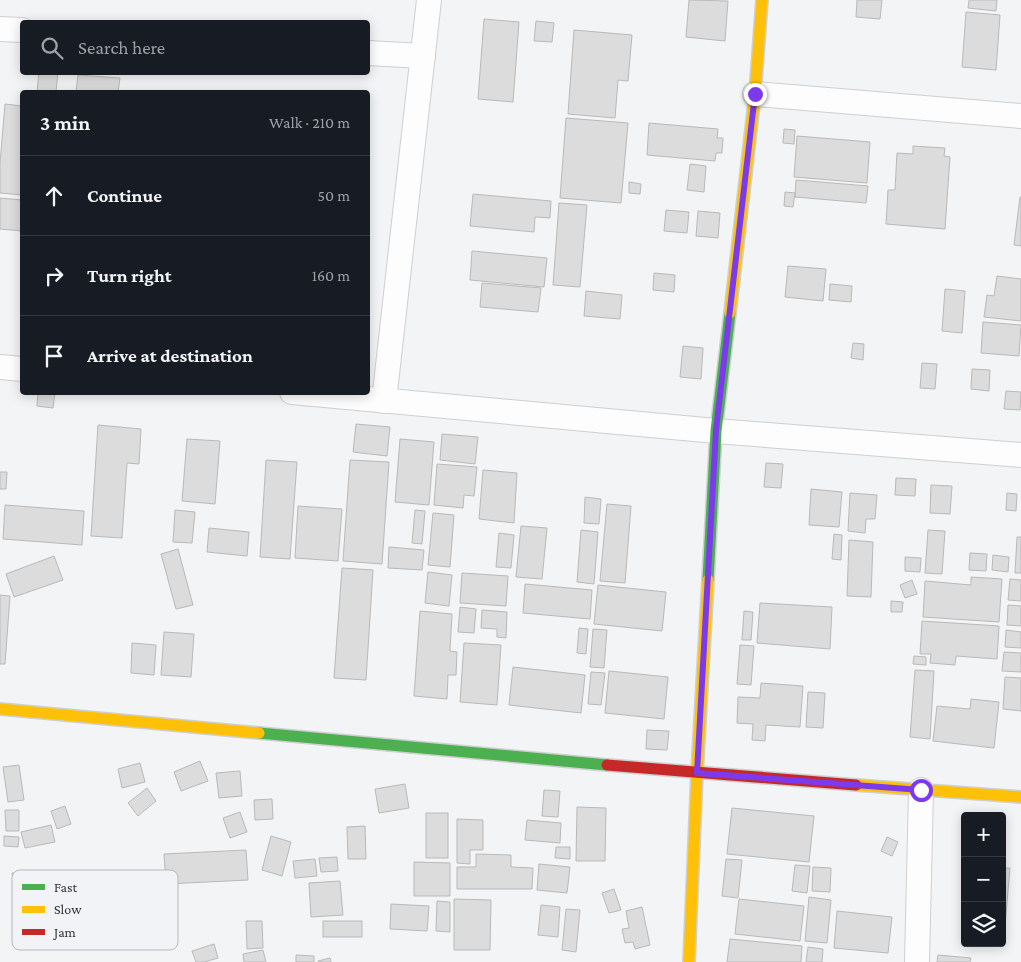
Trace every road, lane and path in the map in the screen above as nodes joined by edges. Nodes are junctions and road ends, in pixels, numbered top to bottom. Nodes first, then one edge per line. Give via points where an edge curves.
1 (429, 0) edge
2 (762, 0) edge
3 (0, 29) edge
4 (20, 30) edge
5 (370, 53) edge
6 (423, 56) junction
7 (755, 94) junction
8 (1021, 116) edge
9 (0, 366) edge
10 (20, 368) edge
11 (323, 395) edge
12 (384, 401) junction
13 (716, 430) junction
14 (1021, 455) edge
15 (0, 709) edge
16 (697, 773) junction
17 (921, 790) junction
18 (1021, 797) edge
19 (689, 962) edge
20 (917, 962) edge

1 - 6 street
2 - 7 street
3 - 4 street
5 - 6 street
6 - 12 street
7 - 8 street
7 - 13 street
9 - 10 street
11 - 12 street
12 - 13 street
13 - 14 street
13 - 16 street
15 - 16 street
16 - 17 street
16 - 19 street
17 - 18 street
17 - 20 street

